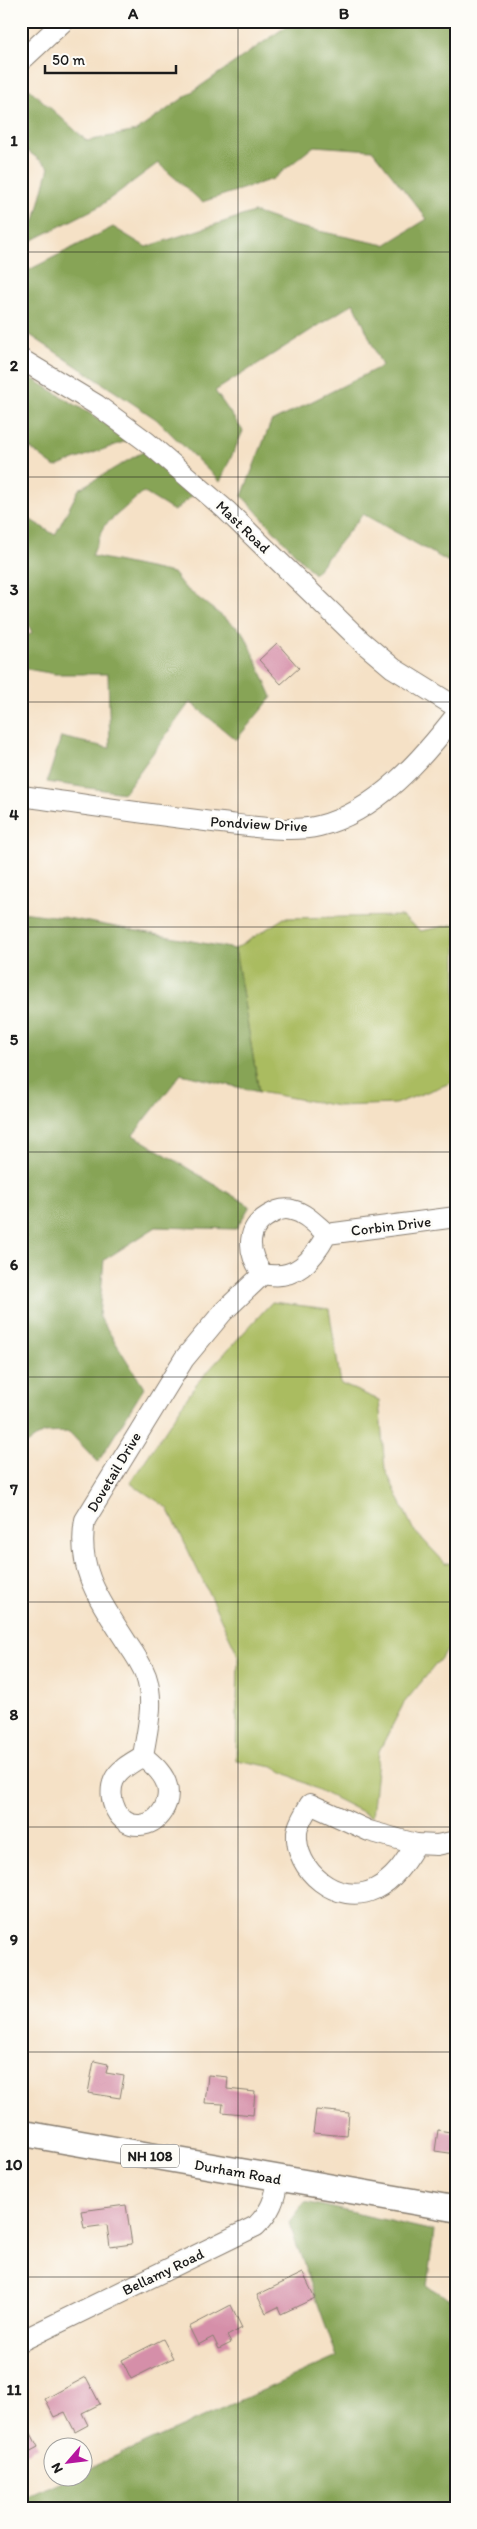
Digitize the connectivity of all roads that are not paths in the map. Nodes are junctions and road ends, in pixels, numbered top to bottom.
1 (64, 21) edge
2 (21, 61) edge
3 (21, 359) edge
4 (456, 707) edge
5 (456, 715) edge
6 (21, 796) edge
7 (456, 1217) edge
8 (327, 1234) junction
9 (263, 1274) junction
10 (143, 1756) dead end
11 (456, 1840) edge
12 (416, 1844) junction
13 (21, 2133) edge
14 (278, 2179) junction
15 (456, 2209) edge
16 (21, 2341) edge

1 - 2 street
3 - 4 street, Mast Road
5 - 6 street, Pondview Drive
7 - 8 street, Corbin Drive
8 - 9 street
8 - 9 street
9 - 10 street, Dovetail Drive
11 - 12 street
12 - 12 street
13 - 14 main road, Durham Road / NH 108
14 - 15 main road, Durham Road / NH 108
14 - 16 street, Bellamy Road

